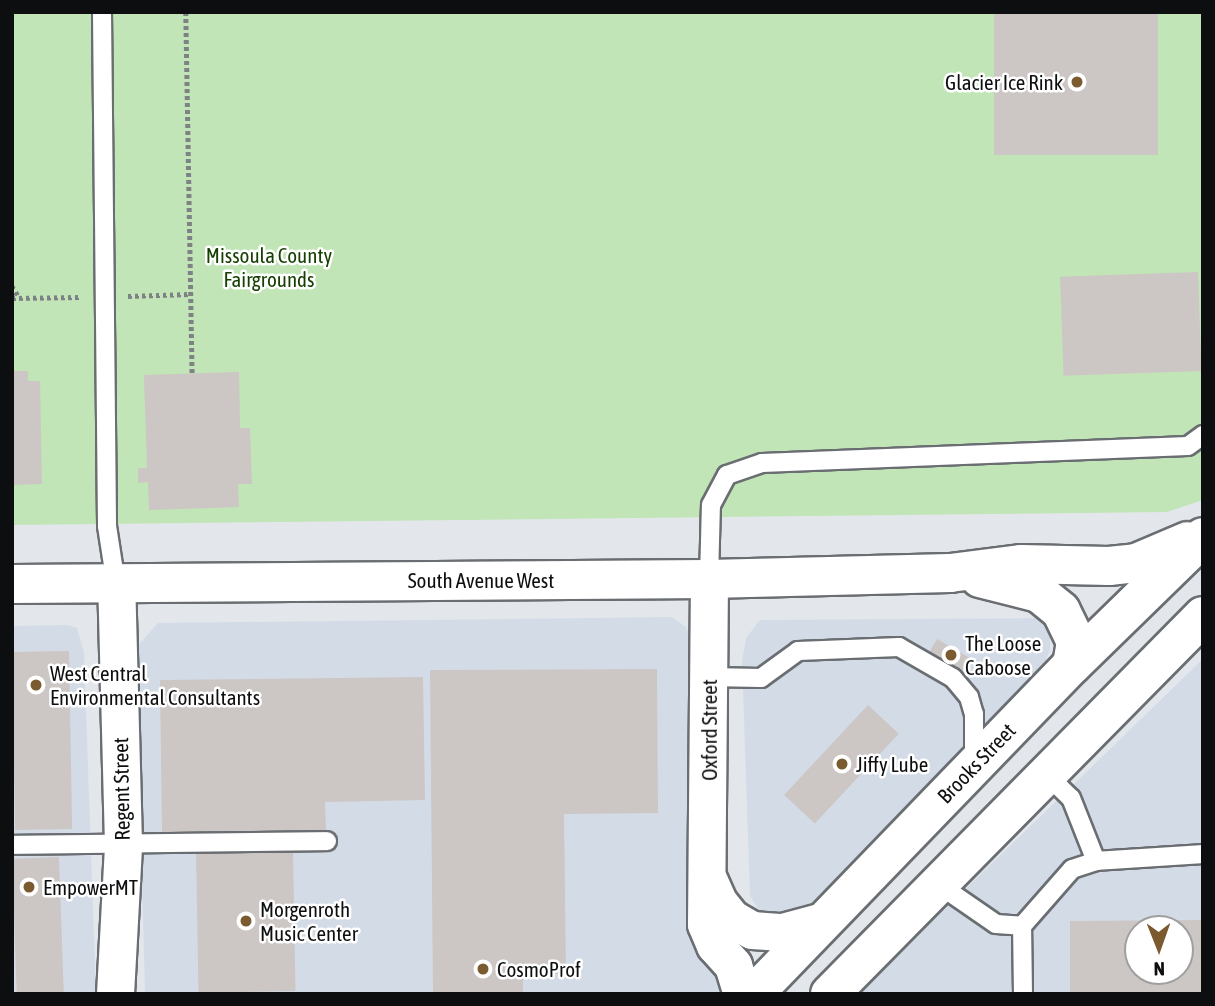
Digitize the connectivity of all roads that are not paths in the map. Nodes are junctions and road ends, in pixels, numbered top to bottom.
1 (102, 12) edge
2 (1203, 435) edge
3 (1203, 536) edge
4 (950, 573) junction
5 (709, 579) junction
6 (12, 584) edge
7 (116, 584) junction
8 (1203, 616) edge
9 (1072, 648) junction
10 (709, 677) junction
11 (974, 765) junction
12 (1047, 775) junction
13 (327, 841) dead end
14 (123, 844) junction
15 (12, 845) edge
16 (1203, 854) edge
17 (1096, 861) junction
18 (709, 881) junction
19 (938, 884) junction
20 (823, 921) junction
21 (1022, 926) junction
22 (114, 994) edge
23 (742, 994) edge
24 (754, 994) edge
25 (830, 994) edge
26 (1023, 994) edge

1 - 7 lane
2 - 5 lane
3 - 4 main road
3 - 9 main road, Brooks Street
4 - 5 main road, South Avenue West
4 - 9 main road
5 - 7 main road, South Avenue West
5 - 10 street, Oxford Street
6 - 7 main road, South Avenue West
7 - 14 street, Regent Street
8 - 12 main road
9 - 11 main road, Brooks Street
10 - 11 lane
10 - 18 street, Oxford Street
11 - 20 main road, Brooks Street
12 - 17 lane
12 - 19 main road
13 - 14 lane
14 - 15 lane
14 - 22 street, Regent Street
16 - 17 lane
17 - 21 lane
18 - 20 street, Oxford Street
18 - 23 street, Oxford Street
19 - 21 lane
19 - 25 main road
20 - 24 main road, Brooks Street
21 - 26 lane

